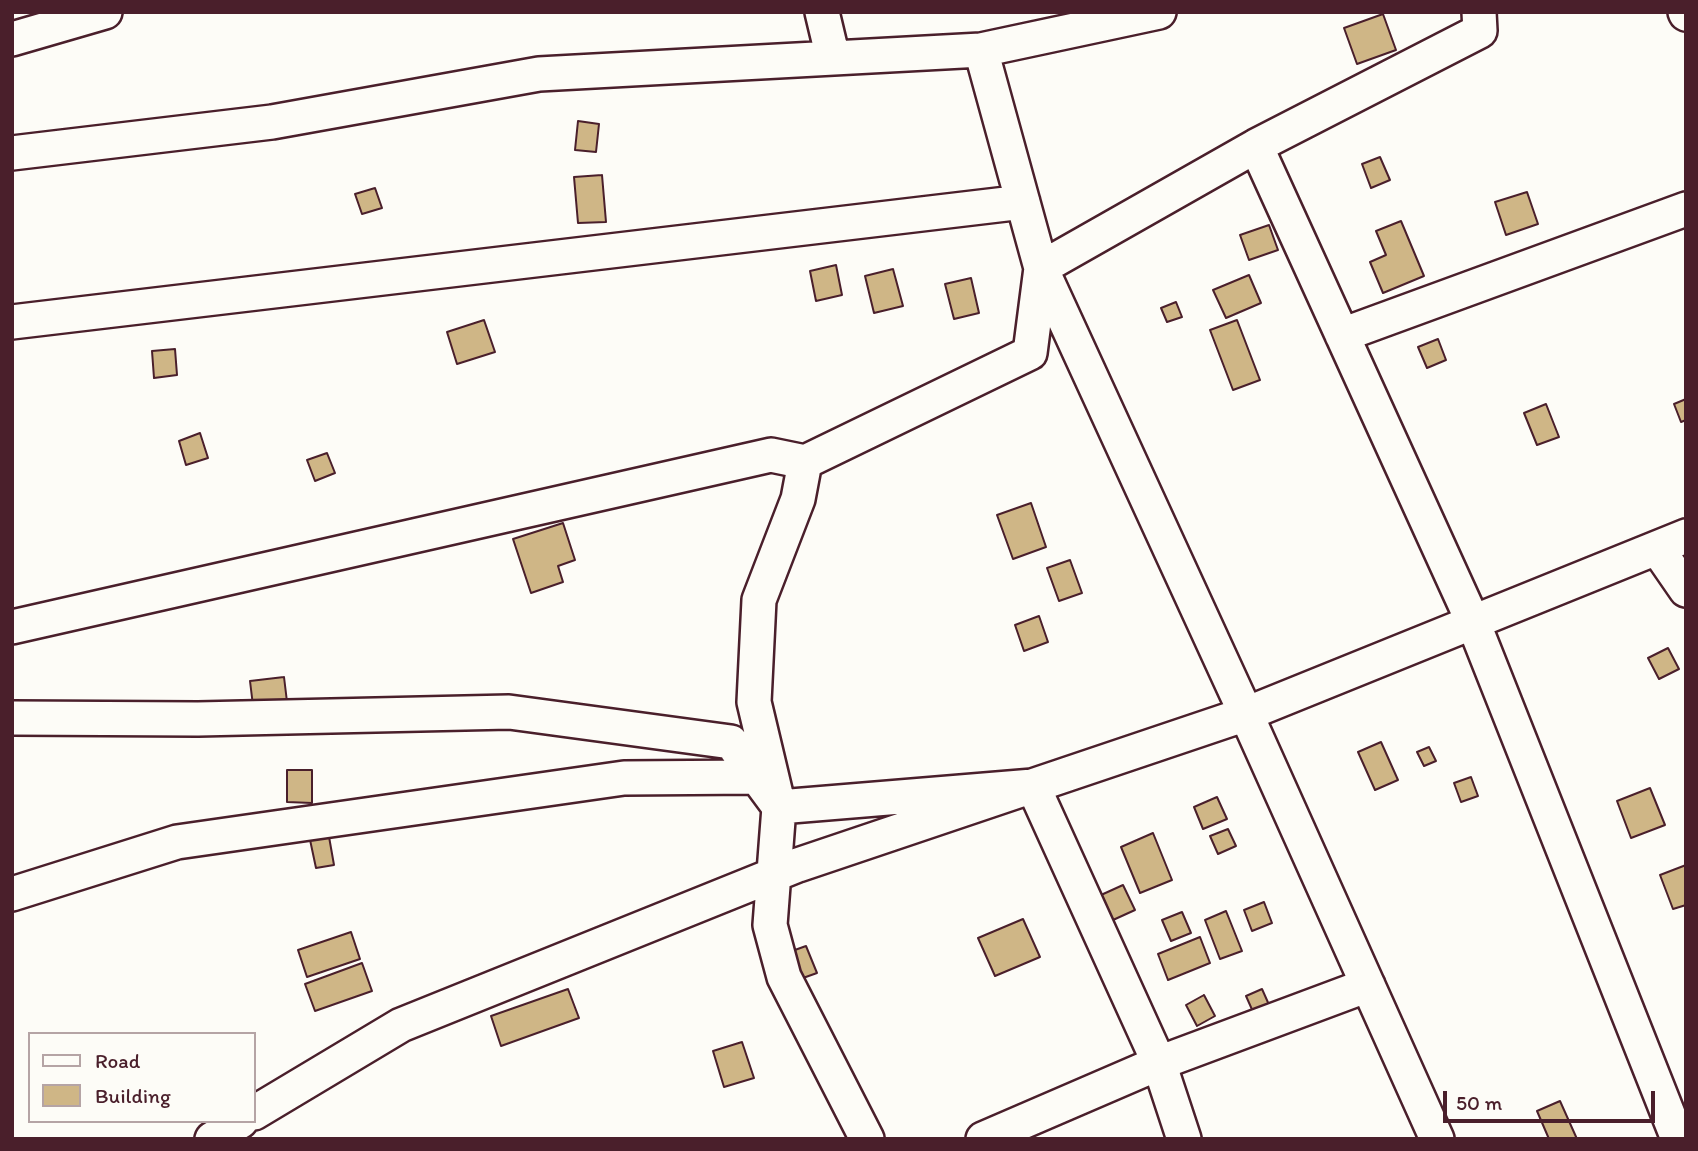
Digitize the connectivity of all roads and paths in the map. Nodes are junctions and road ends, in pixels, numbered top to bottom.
1 (105, 12) edge
2 (822, 12) edge
3 (1159, 12) edge
4 (1479, 12) edge
5 (12, 39) edge
6 (981, 50) junction
7 (833, 58) junction
8 (1256, 146) junction
9 (12, 153) edge
10 (1023, 202) junction
11 (1686, 209) edge
12 (1041, 268) junction
13 (12, 322) edge
14 (1342, 335) junction
15 (805, 463) junction
16 (1672, 542) edge
17 (1686, 590) edge
18 (1473, 622) junction
19 (12, 627) edge
20 (1246, 713) junction
21 (12, 718) edge
22 (757, 777) junction
23 (1032, 786) junction
24 (779, 807) junction
25 (774, 874) junction
26 (12, 894) edge
27 (1368, 985) junction
28 (1159, 1063) junction
29 (256, 1112) edge
30 (238, 1123) edge
31 (212, 1139) edge
32 (867, 1139) edge
33 (983, 1139) edge
34 (1184, 1139) edge
35 (1437, 1139) edge
36 (1678, 1139) edge

1 - 5 street
2 - 7 street
3 - 6 street
4 - 8 street
6 - 7 street
6 - 10 street
7 - 9 street
8 - 12 street
8 - 14 street
10 - 12 street
10 - 13 street
11 - 14 street
12 - 15 street
12 - 20 street
14 - 18 street
15 - 19 street
15 - 24 street
16 - 17 street
16 - 18 street
18 - 20 street
18 - 36 street
20 - 23 street
20 - 27 street
21 - 22 street
22 - 24 street
22 - 26 street
23 - 24 street
23 - 25 street
23 - 28 street
24 - 25 street
25 - 29 street
25 - 32 street
27 - 28 street
27 - 35 street
28 - 33 street
28 - 34 street
30 - 31 street

